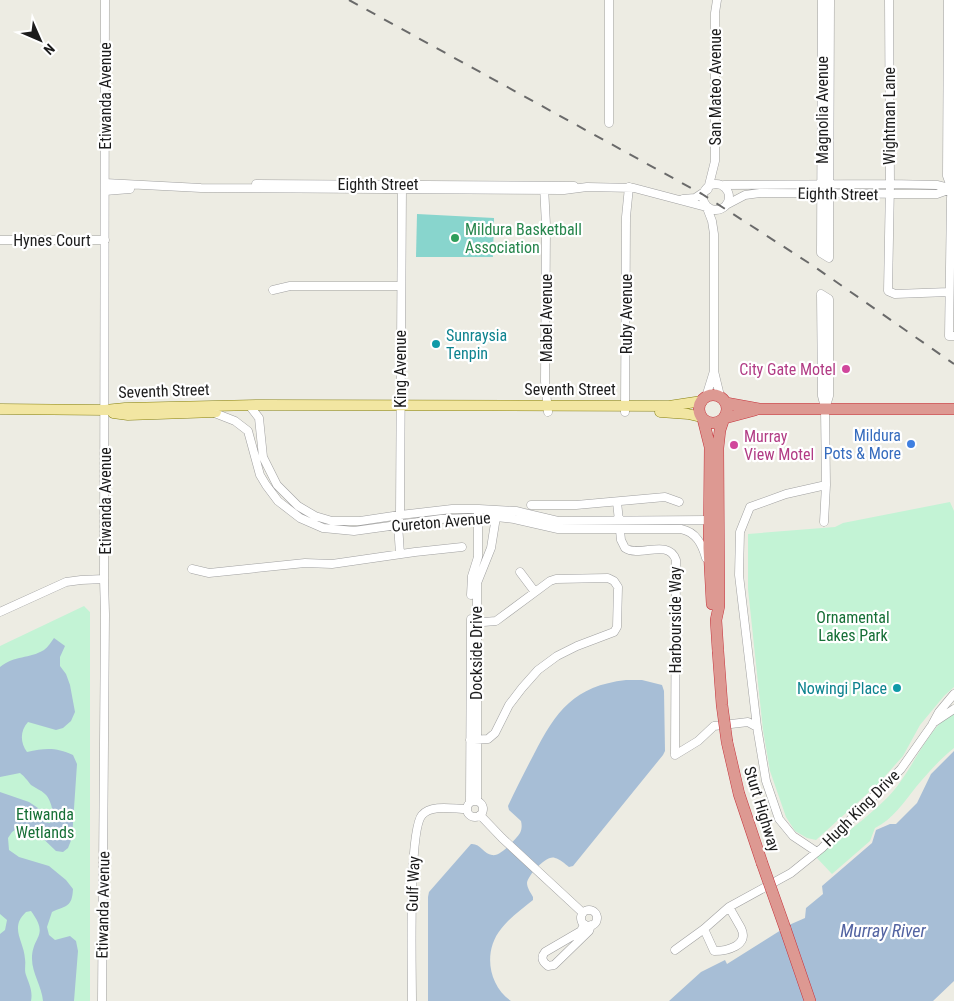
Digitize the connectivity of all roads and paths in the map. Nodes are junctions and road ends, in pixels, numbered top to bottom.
1 (105, 0) edge
2 (609, 0) edge
3 (715, 0) edge
4 (826, 0) edge
5 (889, 0) edge
6 (948, 0) edge
7 (954, 0) edge
8 (609, 123) dead end
9 (715, 161) junction
10 (890, 184) junction
11 (723, 185) junction
12 (826, 185) junction
13 (105, 187) junction
14 (402, 187) junction
15 (546, 187) junction
16 (626, 187) junction
17 (771, 189) junction
18 (953, 189) edge
19 (707, 190) junction
20 (826, 194) junction
21 (890, 194) junction
22 (678, 199) junction
23 (725, 206) junction
24 (707, 208) junction
25 (714, 234) junction
26 (0, 240) edge
27 (105, 240) junction
28 (825, 242) dead end
29 (400, 286) junction
30 (273, 290) dead end
31 (949, 292) junction
32 (952, 336) edge
33 (826, 340) junction
34 (714, 371) junction
35 (704, 399) junction
36 (723, 400) junction
37 (252, 408) junction
38 (400, 408) junction
39 (0, 409) edge
40 (545, 409) junction
41 (625, 409) junction
42 (760, 409) junction
43 (825, 409) junction
44 (954, 409) edge
45 (105, 410) junction
46 (212, 412) junction
47 (702, 418) junction
48 (724, 419) junction
49 (826, 485) junction
50 (617, 502) junction
51 (679, 502) dead end
52 (530, 505) dead end
53 (479, 509) junction
54 (494, 509) junction
55 (400, 515) junction
56 (496, 517) junction
57 (477, 518) junction
58 (709, 520) junction
59 (824, 522) dead end
60 (398, 524) junction
61 (619, 524) junction
62 (718, 534) junction
63 (462, 547) dead end
64 (400, 554) junction
65 (709, 567) junction
66 (192, 569) dead end
67 (520, 572) dead end
68 (104, 579) junction
69 (535, 592) junction
70 (0, 612) edge
71 (716, 620) junction
72 (474, 623) junction
73 (954, 694) edge
74 (954, 709) edge
75 (932, 725) junction
76 (757, 727) junction
77 (473, 740) junction
78 (471, 804) junction
79 (480, 815) junction
80 (817, 852) junction
81 (729, 907) junction
82 (583, 913) junction
83 (588, 925) junction
84 (704, 930) junction
85 (675, 950) dead end
86 (102, 1001) edge
87 (412, 1001) edge
88 (810, 1001) edge

1 - 13 street, Etiwanda Avenue
2 - 8 street
3 - 9 street, San Mateo Avenue
4 - 12 street, Magnolia Avenue
5 - 10 street, Wightman Lane
6 - 18 street
7 - 18 street
9 - 11 street, San Mateo Avenue
9 - 19 street, San Mateo Avenue
10 - 12 street, Eighth Street
10 - 18 street, Eighth Street
10 - 21 street, Wightman Lane
11 - 17 street, Eighth Street
11 - 19 street
11 - 23 street
12 - 17 street, Eighth Street
12 - 20 street, Magnolia Avenue
13 - 14 street, Eighth Street
13 - 27 street, Etiwanda Avenue
14 - 15 street, Eighth Street
14 - 29 street, King Avenue
15 - 16 street, Eighth Street
15 - 40 street, Mabel Avenue
16 - 22 street, Eighth Street
16 - 41 street, Ruby Avenue
17 - 20 street, Eighth Street
17 - 23 street, Eighth Street
18 - 21 street, Eighth Street
18 - 31 street
19 - 22 street, Eighth Street
19 - 24 street
20 - 21 street, Eighth Street
20 - 28 street, Magnolia Avenue
21 - 31 street, Wightman Lane
22 - 24 street, Eighth Street
23 - 24 street
23 - 25 street
24 - 25 street
25 - 34 street
26 - 27 street, Hynes Court
27 - 45 street, Etiwanda Avenue
29 - 30 street
29 - 38 street, King Avenue
31 - 32 street
33 - 33 street
33 - 43 street
34 - 35 street
34 - 36 street
35 - 36 highway
35 - 41 main road, Seventh Street
35 - 47 highway
36 - 42 highway
36 - 48 highway
37 - 38 main road, Seventh Street
37 - 45 main road, Seventh Street
37 - 46 main road, Seventh Street
37 - 55 street, Cureton Avenue
38 - 40 main road, Seventh Street
38 - 55 street, King Avenue
39 - 45 main road
40 - 41 main road, Seventh Street
41 - 47 main road, Seventh Street
42 - 43 highway
42 - 48 highway
43 - 44 highway
43 - 49 street
45 - 46 main road, Seventh Street
45 - 68 street, Etiwanda Avenue
46 - 60 street, Cureton Avenue
47 - 48 highway
47 - 58 highway, Sturt Highway
48 - 62 highway, Sturt Highway
49 - 59 street
49 - 76 street
50 - 51 street
50 - 52 street
50 - 61 street, Harbourside Way
53 - 54 street, Cureton Avenue
53 - 55 street, Cureton Avenue
53 - 57 street, Dockside Drive
54 - 56 street, Dockside Drive
54 - 61 street, Cureton Avenue
55 - 60 street, King Avenue
56 - 57 street, Cureton Avenue
56 - 61 street, Cureton Avenue
56 - 72 street, Dockside Drive
57 - 60 street, Cureton Avenue
57 - 72 street, Dockside Drive
58 - 61 street, Cureton Avenue
58 - 62 street
58 - 65 highway, Sturt Highway
60 - 64 street, King Avenue
61 - 65 street, Cureton Avenue
61 - 76 street, Harbourside Way
62 - 71 highway, Sturt Highway
63 - 64 street, Cureton Avenue
64 - 66 street, Cureton Avenue
65 - 71 highway, Sturt Highway
67 - 69 street
68 - 70 street
68 - 86 street, Etiwanda Avenue
69 - 72 street
69 - 77 street
71 - 88 highway, Sturt Highway, bridge
72 - 77 street, Dockside Drive
73 - 75 street, Hugh King Drive
74 - 75 street, Hugh King Drive
75 - 80 street, Hugh King Drive
76 - 80 street
77 - 78 street, Dockside Drive
78 - 79 street, Dockside Drive
78 - 79 street
78 - 87 street, Gulf Way
79 - 82 street
80 - 81 street, Hugh King Drive
81 - 84 street, Hugh King Drive
81 - 84 street
82 - 83 street
82 - 83 street
83 - 83 street
84 - 85 street, Hugh King Drive

